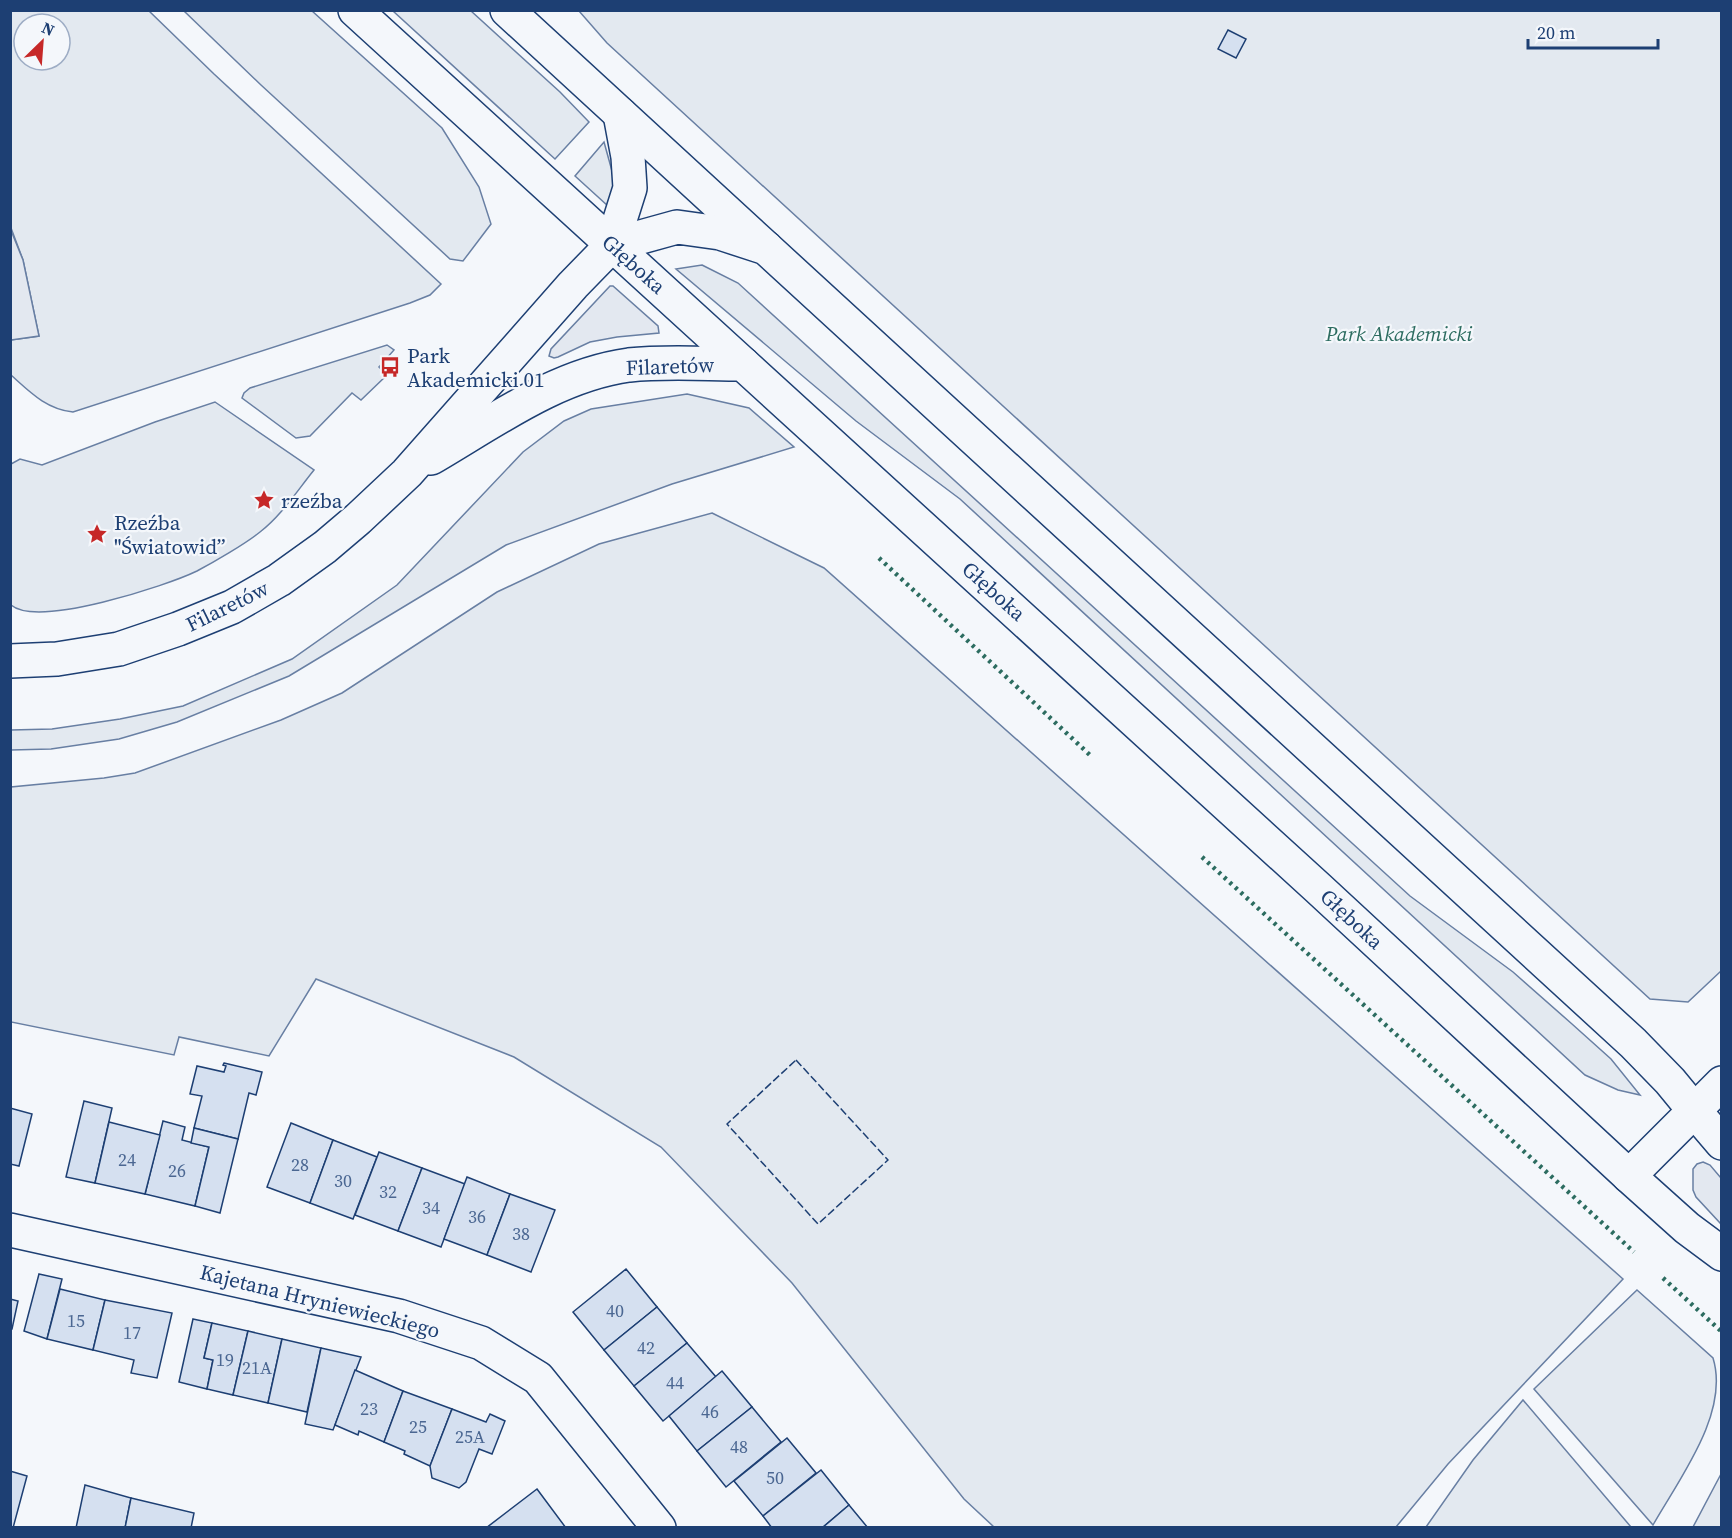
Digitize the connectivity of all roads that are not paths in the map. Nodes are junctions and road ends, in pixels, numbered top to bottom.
1 (355, 10) edge
2 (507, 10) edge
3 (620, 114) junction
4 (612, 245) junction
5 (766, 248) junction
6 (743, 364) junction
7 (406, 473) junction
8 (10, 661) edge
9 (1722, 1083) edge
10 (1693, 1109) junction
11 (1722, 1143) edge
12 (1629, 1176) junction
13 (10, 1230) edge
14 (1722, 1254) edge
15 (659, 1527) edge

1 - 4 main road, Głęboka
2 - 3 main road
3 - 4 main road, Filaretów
3 - 5 main road
4 - 5 main road
4 - 6 main road, Głęboka
4 - 7 main road, Filaretów
5 - 10 main road
6 - 7 main road, Filaretów
6 - 12 main road, Głęboka
7 - 8 main road, Filaretów
9 - 10 main road
10 - 11 main road
10 - 12 main road
12 - 14 main road, Głęboka
13 - 15 main road, Kajetana Hryniewieckiego

